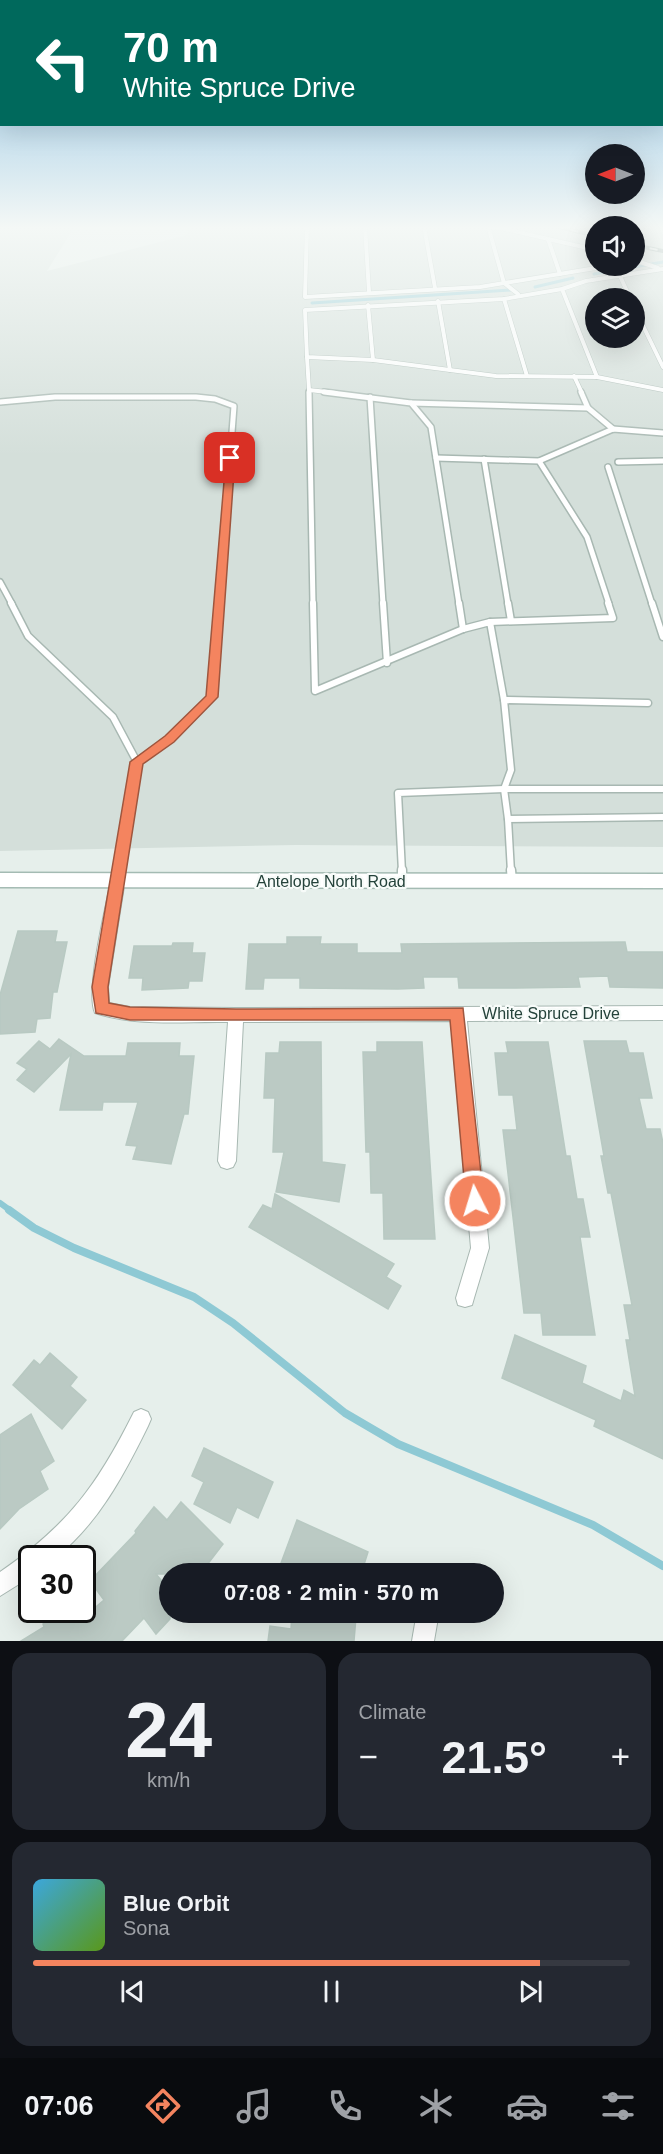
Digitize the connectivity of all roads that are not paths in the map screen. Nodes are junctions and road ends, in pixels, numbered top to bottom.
1 (306, 303) edge
2 (410, 303) edge
3 (438, 303) edge
4 (505, 303) edge
5 (567, 303) edge
6 (368, 305) junction
7 (305, 310) junction
8 (645, 330) edge
9 (307, 357) junction
10 (373, 360) junction
11 (663, 367) edge
12 (450, 370) junction
13 (527, 376) junction
14 (574, 376) junction
15 (597, 376) junction
16 (309, 390) junction
17 (663, 390) edge
18 (370, 397) junction
19 (0, 402) edge
20 (411, 403) junction
21 (588, 408) junction
22 (613, 429) junction
23 (663, 433) edge
24 (436, 458) junction
25 (484, 459) junction
26 (539, 461) junction
27 (663, 461) edge
28 (618, 462) dead end
29 (608, 467) dead end
30 (0, 582) edge
31 (511, 621) junction
32 (490, 622) junction
33 (463, 630) junction
34 (663, 637) edge
35 (387, 663) junction
36 (504, 700) junction
37 (648, 703) dead end
38 (136, 762) junction
39 (504, 789) junction
40 (663, 789) edge
41 (663, 818) edge
42 (508, 819) junction
43 (0, 880) edge
44 (118, 880) junction
45 (402, 881) junction
46 (512, 881) junction
47 (663, 881) edge
48 (458, 1013) junction
49 (663, 1013) edge
50 (236, 1015) junction
51 (226, 1161) dead end
52 (465, 1298) dead end
53 (141, 1419) dead end
54 (56, 1545) edge
55 (18, 1573) edge
56 (0, 1585) edge
57 (426, 1623) edge
58 (423, 1641) edge

1 - 7 lane
2 - 6 lane
3 - 12 lane
4 - 13 lane
5 - 15 lane
6 - 7 lane
6 - 10 lane
7 - 9 lane
8 - 11 lane
9 - 10 lane
9 - 16 lane
10 - 12 lane
12 - 13 lane
13 - 14 lane
14 - 15 lane
14 - 21 lane
15 - 17 lane
16 - 18 lane
16 - 35 lane
18 - 20 lane
18 - 35 lane
19 - 38 lane
20 - 21 lane
20 - 24 lane
21 - 22 lane
22 - 23 lane
22 - 26 lane
24 - 25 lane
24 - 33 lane
25 - 26 lane
25 - 31 lane
26 - 31 lane
27 - 28 lane
29 - 34 lane
30 - 38 lane
31 - 32 lane
32 - 33 lane
32 - 36 lane
33 - 35 lane
36 - 37 lane
36 - 39 lane
38 - 44 lane
39 - 40 lane
39 - 42 lane
39 - 45 lane
41 - 42 lane
42 - 46 lane
43 - 44 main road, Antelope North Road
44 - 45 main road, Antelope North Road
44 - 50 street, White Spruce Drive
45 - 46 main road, Antelope North Road
46 - 47 main road, Antelope North Road
48 - 49 street, White Spruce Drive
48 - 50 street, White Spruce Drive
48 - 52 street
50 - 51 street
53 - 54 street
55 - 56 street
57 - 58 street

